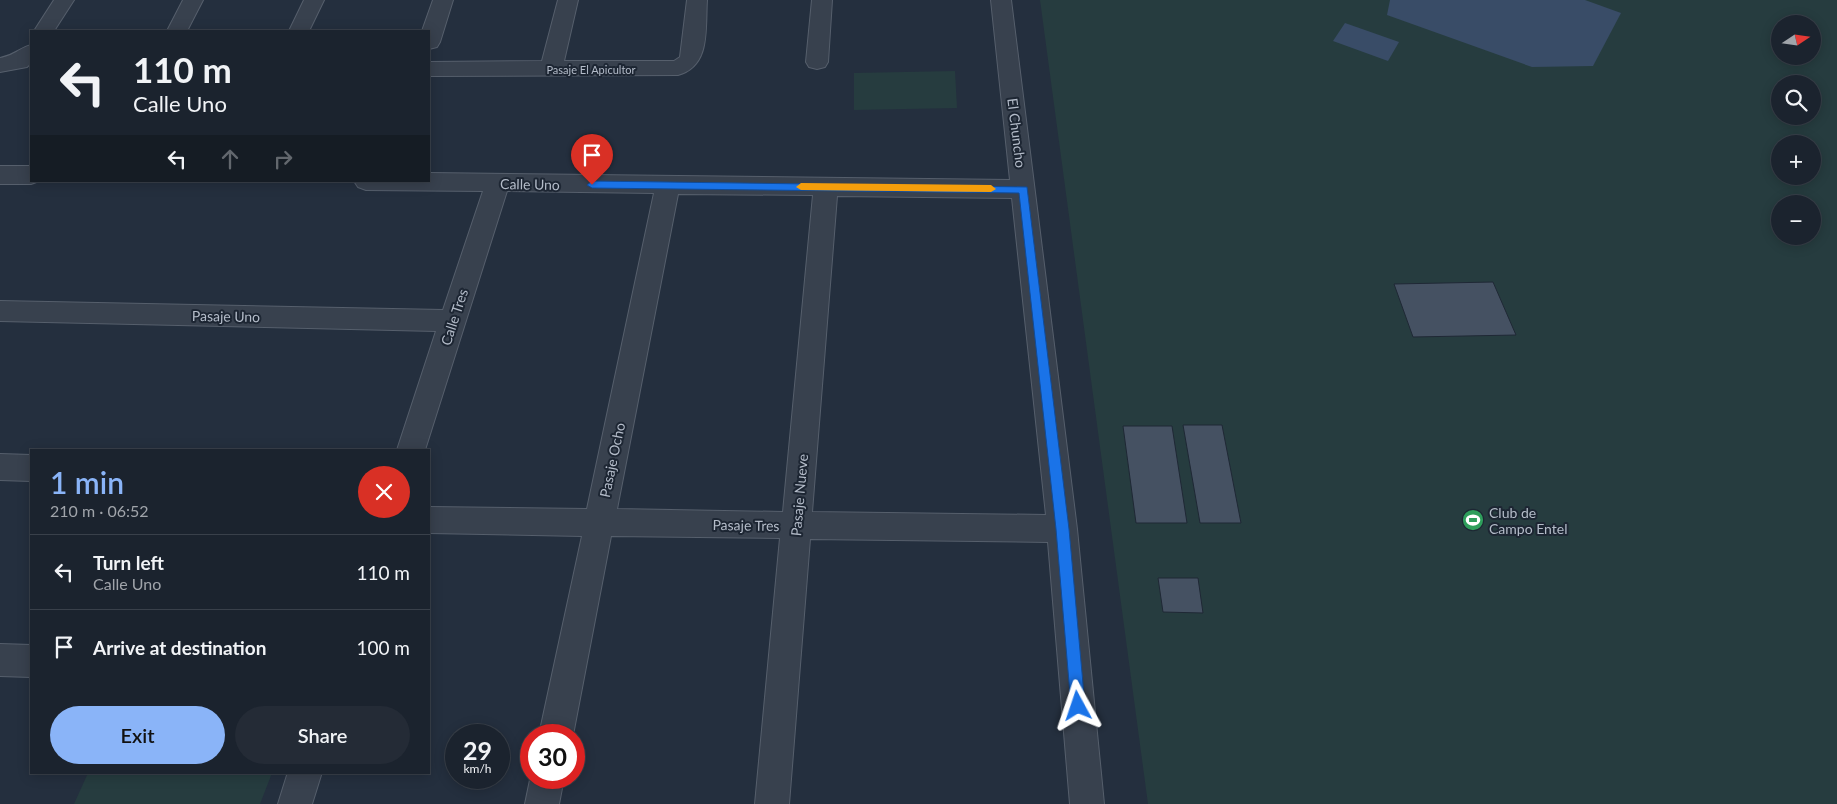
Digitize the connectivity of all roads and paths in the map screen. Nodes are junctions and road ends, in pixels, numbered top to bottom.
1 (64, 0) edge
2 (193, 0) edge
3 (314, 0) edge
4 (443, 0) edge
5 (568, 0) edge
6 (697, 0) edge
7 (822, 0) edge
8 (1001, 0) edge
9 (45, 30) edge
10 (178, 30) edge
11 (299, 30) edge
12 (430, 39) edge
13 (817, 62) dead end
14 (430, 69) edge
15 (551, 69) junction
16 (0, 175) edge
17 (30, 175) edge
18 (410, 182) edge
19 (497, 184) junction
20 (668, 186) junction
21 (826, 187) junction
22 (1024, 189) junction
23 (0, 311) edge
24 (453, 321) junction
25 (411, 449) edge
26 (0, 467) edge
27 (30, 468) edge
28 (430, 520) edge
29 (599, 523) junction
30 (796, 526) junction
31 (1062, 529) junction
32 (0, 660) edge
33 (30, 661) edge
34 (558, 724) edge
35 (304, 774) edge
36 (545, 789) edge
37 (295, 804) edge
38 (542, 804) edge
39 (772, 804) edge
40 (1087, 804) edge

1 - 9 street
2 - 10 street
3 - 11 street
4 - 12 street
5 - 15 street
6 - 15 street, Pasaje El Apicultor
7 - 13 street
8 - 22 street, El Chuncho
14 - 15 street, Pasaje El Apicultor
16 - 17 street
18 - 19 street, Calle Uno
19 - 20 street, Calle Uno
19 - 24 street, Calle Tres
20 - 21 street, Calle Uno
20 - 29 street, Pasaje Ocho
21 - 22 street, Calle Uno
21 - 30 street, Pasaje Nueve
22 - 31 street, El Chuncho
23 - 24 street, Pasaje Uno
24 - 25 street, Calle Tres
26 - 27 street
28 - 29 street, Pasaje Tres
29 - 30 street, Pasaje Tres
29 - 34 street, Pasaje Ocho
30 - 31 street, Pasaje Tres
30 - 39 street, Pasaje Nueve
31 - 40 street, El Chuncho
32 - 33 street
35 - 37 street
36 - 38 street

